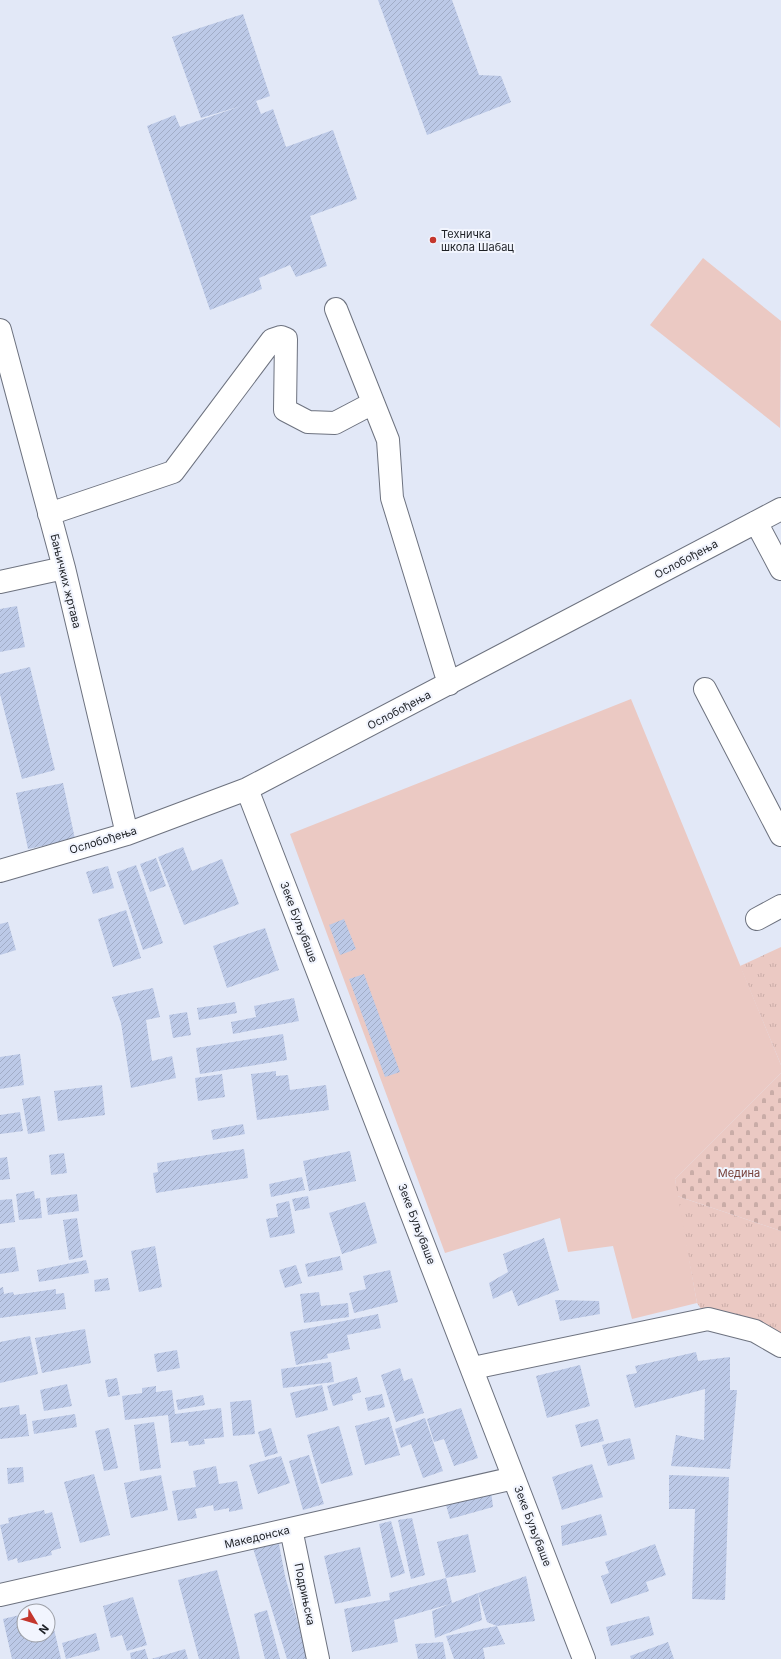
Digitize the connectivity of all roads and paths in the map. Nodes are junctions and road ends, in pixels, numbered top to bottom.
1 (336, 309) dead end
2 (0, 330) edge
3 (373, 403) junction
4 (781, 509) edge
5 (49, 514) junction
6 (756, 522) junction
7 (64, 568) junction
8 (781, 569) edge
9 (0, 582) edge
10 (449, 684) junction
11 (706, 689) dead end
12 (247, 790) junction
13 (127, 834) junction
14 (781, 835) edge
15 (0, 871) edge
16 (781, 906) edge
17 (757, 919) dead end
18 (781, 1346) edge
19 (473, 1368) junction
20 (514, 1478) junction
21 (291, 1529) junction
22 (0, 1596) edge
23 (318, 1659) edge
24 (584, 1659) edge

1 - 3 street
2 - 5 street, Бањичких жртава
3 - 5 street
3 - 10 street
4 - 6 street, Ослобођења
5 - 7 street, Бањичких жртава
6 - 8 street
6 - 10 street, Ослобођења
7 - 9 street
7 - 13 street, Бањичких жртава
10 - 12 street, Ослобођења
11 - 14 street
12 - 13 street, Ослобођења
12 - 19 street, Зеке Буљубаше
13 - 15 street, Ослобођења
16 - 17 street
18 - 19 street
19 - 20 street, Зеке Буљубаше
20 - 21 street, Македонска
20 - 24 street, Зеке Буљубаше
21 - 22 street, Македонска
21 - 23 street, Подрињска

